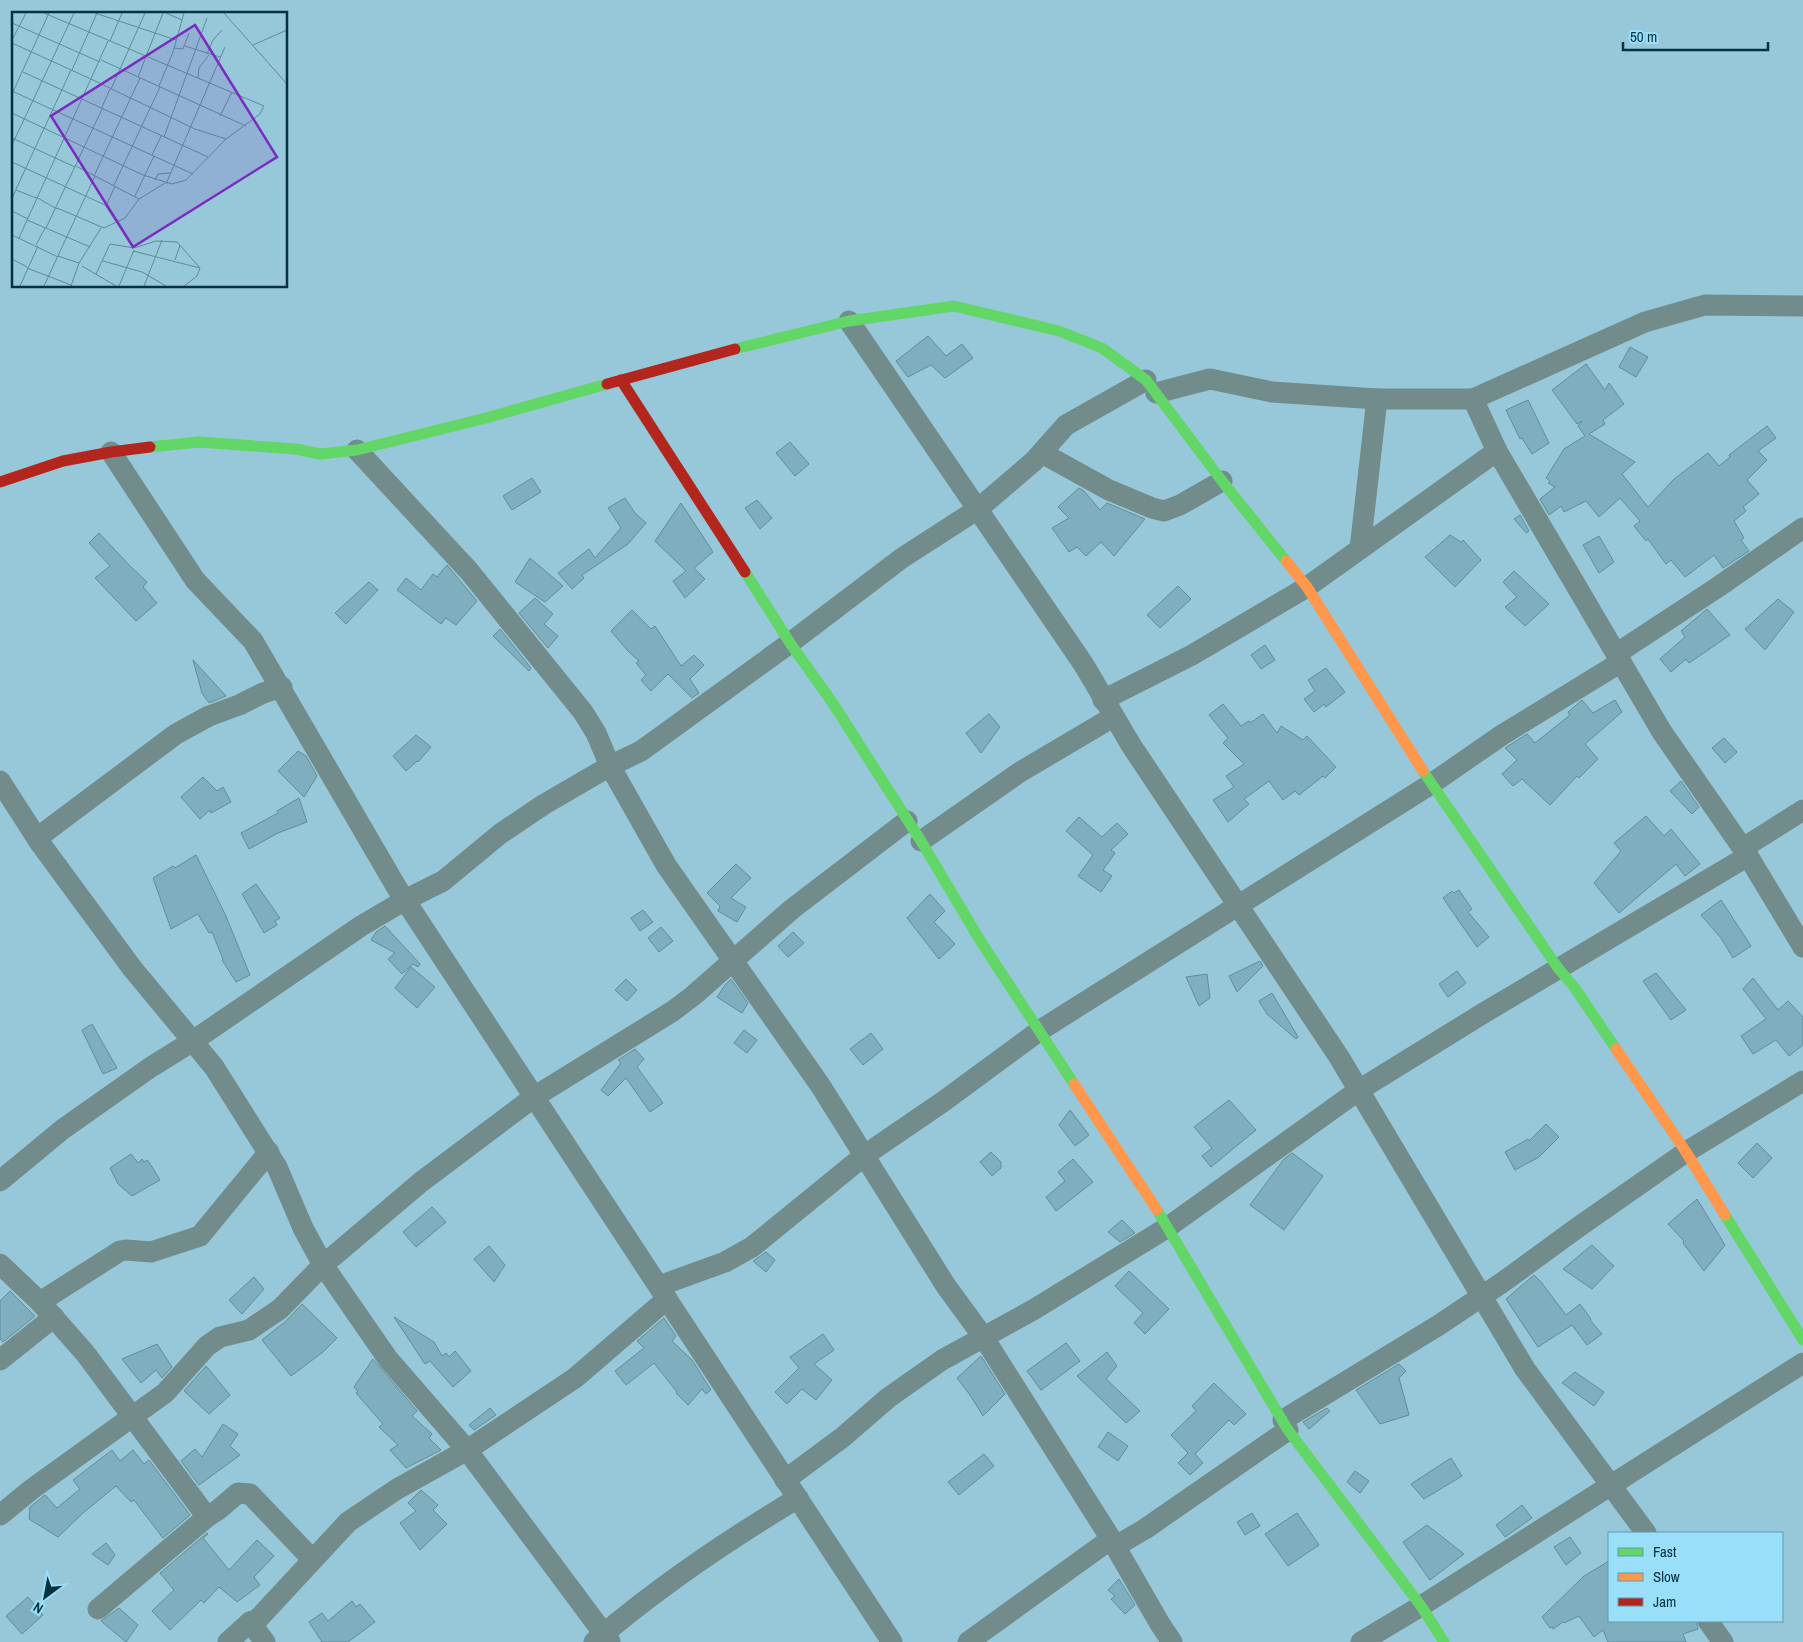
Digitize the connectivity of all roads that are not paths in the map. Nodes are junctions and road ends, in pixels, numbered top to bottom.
1 (1803, 306) edge
2 (849, 321) junction
3 (621, 380) junction
4 (1151, 386) junction
5 (1377, 399) junction
6 (1473, 399) junction
7 (357, 450) junction
8 (1497, 450) junction
9 (111, 452) junction
10 (1042, 453) junction
11 (1222, 481) junction
12 (0, 482) edge
13 (978, 508) junction
14 (1803, 528) edge
15 (1360, 549) junction
16 (1307, 587) junction
17 (790, 643) junction
18 (1619, 658) junction
19 (282, 687) junction
20 (1108, 708) junction
21 (610, 766) junction
22 (0, 781) edge
23 (1430, 784) junction
24 (1803, 810) edge
25 (907, 821) junction
26 (37, 838) junction
27 (921, 841) junction
28 (1745, 852) junction
29 (405, 900) junction
30 (1237, 906) junction
31 (1803, 948) edge
32 (733, 961) junction
33 (1558, 968) junction
34 (1040, 1031) junction
35 (193, 1040) junction
36 (1803, 1081) edge
37 (1359, 1090) junction
38 (534, 1097) junction
39 (269, 1152) junction
40 (1686, 1152) junction
41 (864, 1155) junction
42 (0, 1181) edge
43 (1168, 1227) junction
44 (0, 1264) edge
45 (323, 1265) junction
46 (663, 1293) junction
47 (1482, 1296) junction
48 (47, 1310) junction
49 (984, 1338) junction
50 (1803, 1340) edge
51 (0, 1360) edge
52 (1803, 1364) edge
53 (133, 1416) junction
54 (1286, 1425) junction
55 (467, 1450) junction
56 (786, 1480) junction
57 (1611, 1484) junction
58 (798, 1498) junction
59 (0, 1515) edge
60 (207, 1517) junction
61 (1645, 1532) edge
62 (1114, 1542) junction
63 (312, 1559) junction
64 (1421, 1606) junction
65 (98, 1609) dead end
66 (250, 1622) junction
67 (1709, 1622) edge
68 (603, 1639) edge
69 (228, 1642) edge
70 (265, 1642) edge
71 (892, 1642) edge
72 (968, 1642) edge
73 (1172, 1642) edge
74 (1361, 1642) edge
75 (1444, 1642) edge
76 (1723, 1642) edge

1 - 6 street
2 - 3 street
2 - 4 street
2 - 13 street
3 - 7 street
3 - 17 street
4 - 5 street
4 - 10 street
4 - 11 street
5 - 6 street
5 - 15 street
6 - 8 street
7 - 9 street
7 - 21 street
8 - 15 street
8 - 18 street
9 - 12 street
9 - 19 street
10 - 11 street
10 - 13 street
11 - 16 street
13 - 17 street
13 - 20 street
14 - 18 street
15 - 16 street
16 - 20 street
16 - 23 street
17 - 21 street
17 - 25 street
18 - 23 street
18 - 28 street
19 - 26 street
19 - 29 street
20 - 27 street
20 - 30 street
21 - 29 street
21 - 32 street
22 - 26 street
23 - 30 street
23 - 33 street
24 - 28 street
25 - 27 street
25 - 32 street
26 - 35 street
27 - 34 street
28 - 31 street
28 - 33 street
29 - 35 street
29 - 38 street
30 - 34 street
30 - 37 street
32 - 38 street
32 - 41 street
33 - 37 street
33 - 40 street
34 - 41 street
34 - 43 street
35 - 39 street
35 - 42 street
36 - 40 street
37 - 43 street
37 - 47 street
38 - 45 street
38 - 46 street
39 - 45 street
39 - 48 street
40 - 47 street
40 - 50 street
41 - 46 street
41 - 49 street
43 - 49 street
43 - 54 street
44 - 48 street
45 - 53 street
45 - 55 street
46 - 55 street
46 - 56 street
47 - 54 street
47 - 57 street
48 - 51 street
48 - 53 street
49 - 56 street
49 - 62 street
52 - 57 street
53 - 59 street
53 - 60 street
54 - 62 street
54 - 64 street
55 - 63 street
55 - 68 street
56 - 58 street
57 - 61 street
57 - 64 street
58 - 68 street
58 - 71 street
60 - 63 street
60 - 65 street
62 - 72 street
62 - 73 street
63 - 66 street
64 - 74 street
64 - 75 street
66 - 69 street
66 - 70 street
67 - 76 street

